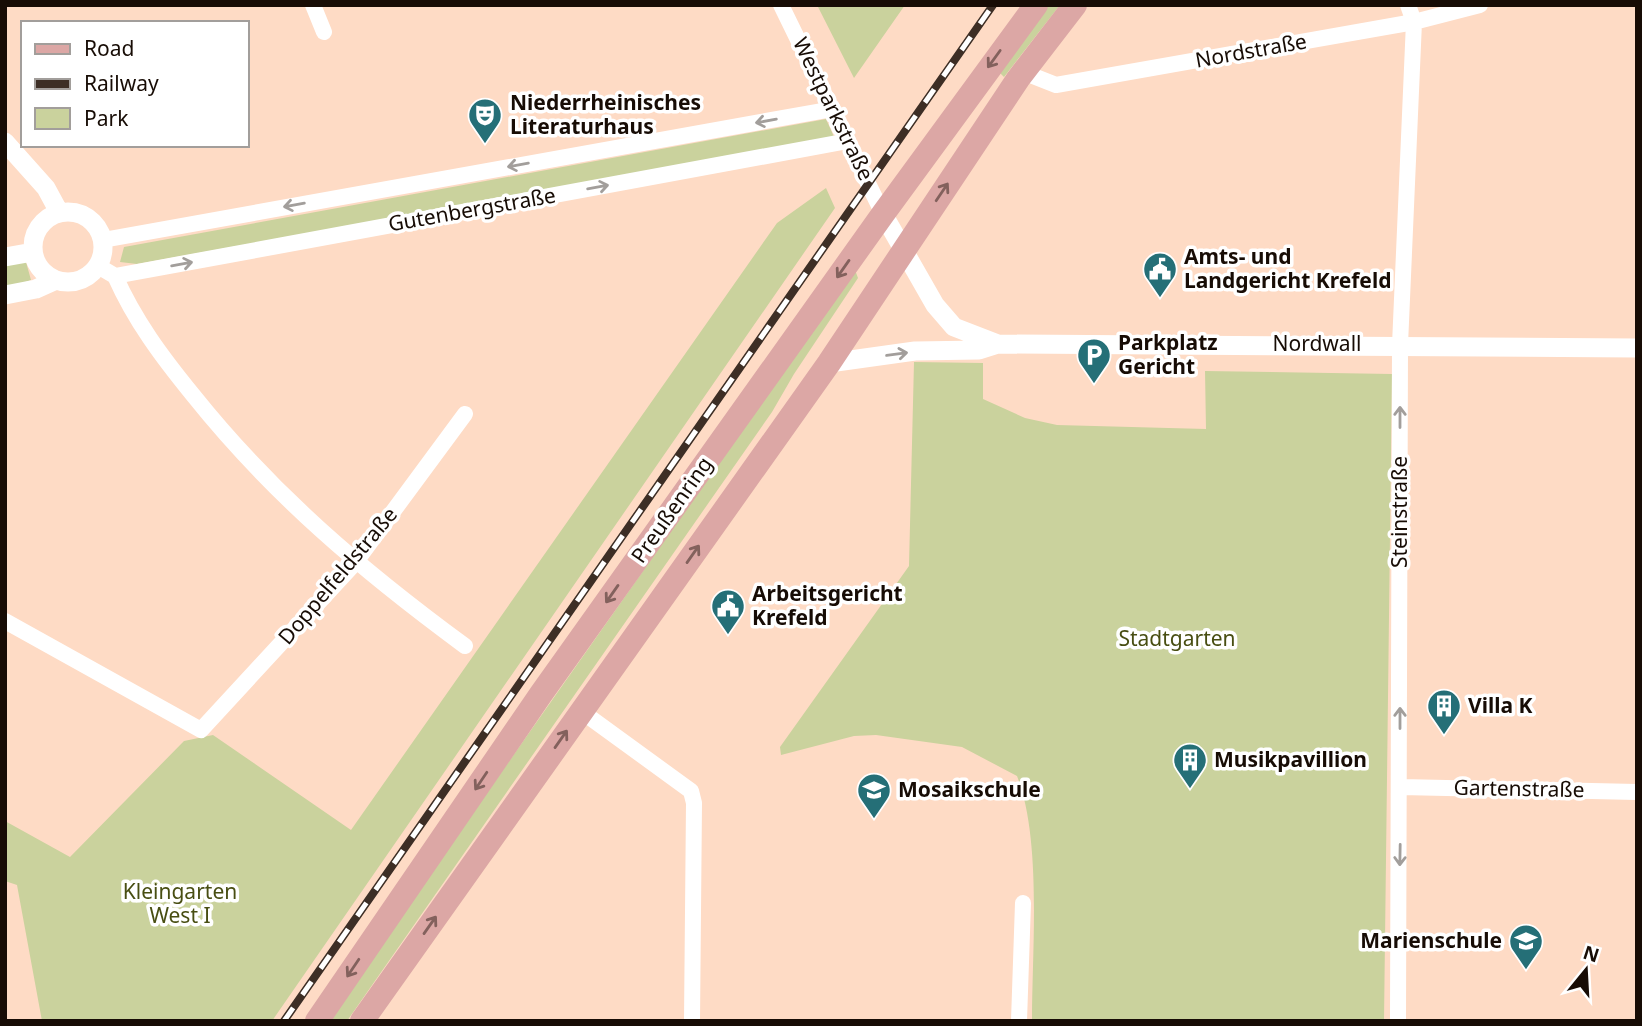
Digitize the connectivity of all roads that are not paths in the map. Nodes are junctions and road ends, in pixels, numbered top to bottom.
1 (313, 5) edge
2 (781, 5) edge
3 (1036, 5) edge
4 (1075, 5) edge
5 (1408, 5) edge
6 (1480, 5) edge
7 (1415, 22) junction
8 (324, 32) dead end
9 (1023, 72) junction
10 (833, 109) junction
11 (848, 141) junction
12 (5, 142) edge
13 (59, 212) junction
14 (883, 214) junction
15 (103, 240) junction
16 (904, 249) junction
17 (33, 252) junction
18 (5, 257) edge
19 (107, 271) junction
20 (56, 281) junction
21 (5, 295) edge
22 (998, 344) junction
23 (1400, 345) junction
24 (1637, 348) edge
25 (829, 363) junction
26 (465, 414) dead end
27 (355, 563) junction
28 (5, 621) edge
29 (465, 646) dead end
30 (581, 711) junction
31 (1401, 787) junction
32 (1637, 792) edge
33 (1023, 904) dead end
34 (317, 1021) edge
35 (362, 1021) edge
36 (692, 1021) edge
37 (1019, 1021) edge
38 (1398, 1021) edge

1 - 8 street
2 - 10 street, Westparkstraße
3 -> 14 main road, Preußenring
4 - 9 main road, Preußenring
5 - 7 street, Steinstraße
6 - 7 street, Nordstraße
7 - 9 street, Nordstraße
7 - 23 street, Steinstraße
16 -> 9 main road, Preußenring
10 - 11 street, Westparkstraße
10 -> 15 street, Gutenbergstraße
11 - 14 street, Westparkstraße
19 -> 11 street, Gutenbergstraße
12 - 13 street
13 - 15 street
13 - 17 street
14 - 16 street, Nordwall
14 -> 34 main road, Preußenring
15 - 19 street
16 - 22 street, Nordwall
16 - 25 main road, Preußenring
17 - 18 street
17 - 20 street
19 - 20 street
19 - 27 street
20 - 21 street
22 - 23 street, Nordwall
25 -> 22 street, Nordwall
23 - 24 street, Nordwall
31 -> 23 street, Steinstraße
30 -> 25 main road, Preußenring
26 - 27 street, Doppelfeldstraße
27 - 28 street, Doppelfeldstraße
27 - 29 street
35 -> 30 main road, Preußenring
30 - 36 street
31 - 32 street, Gartenstraße
31 -> 38 street, Steinstraße
33 - 37 street

